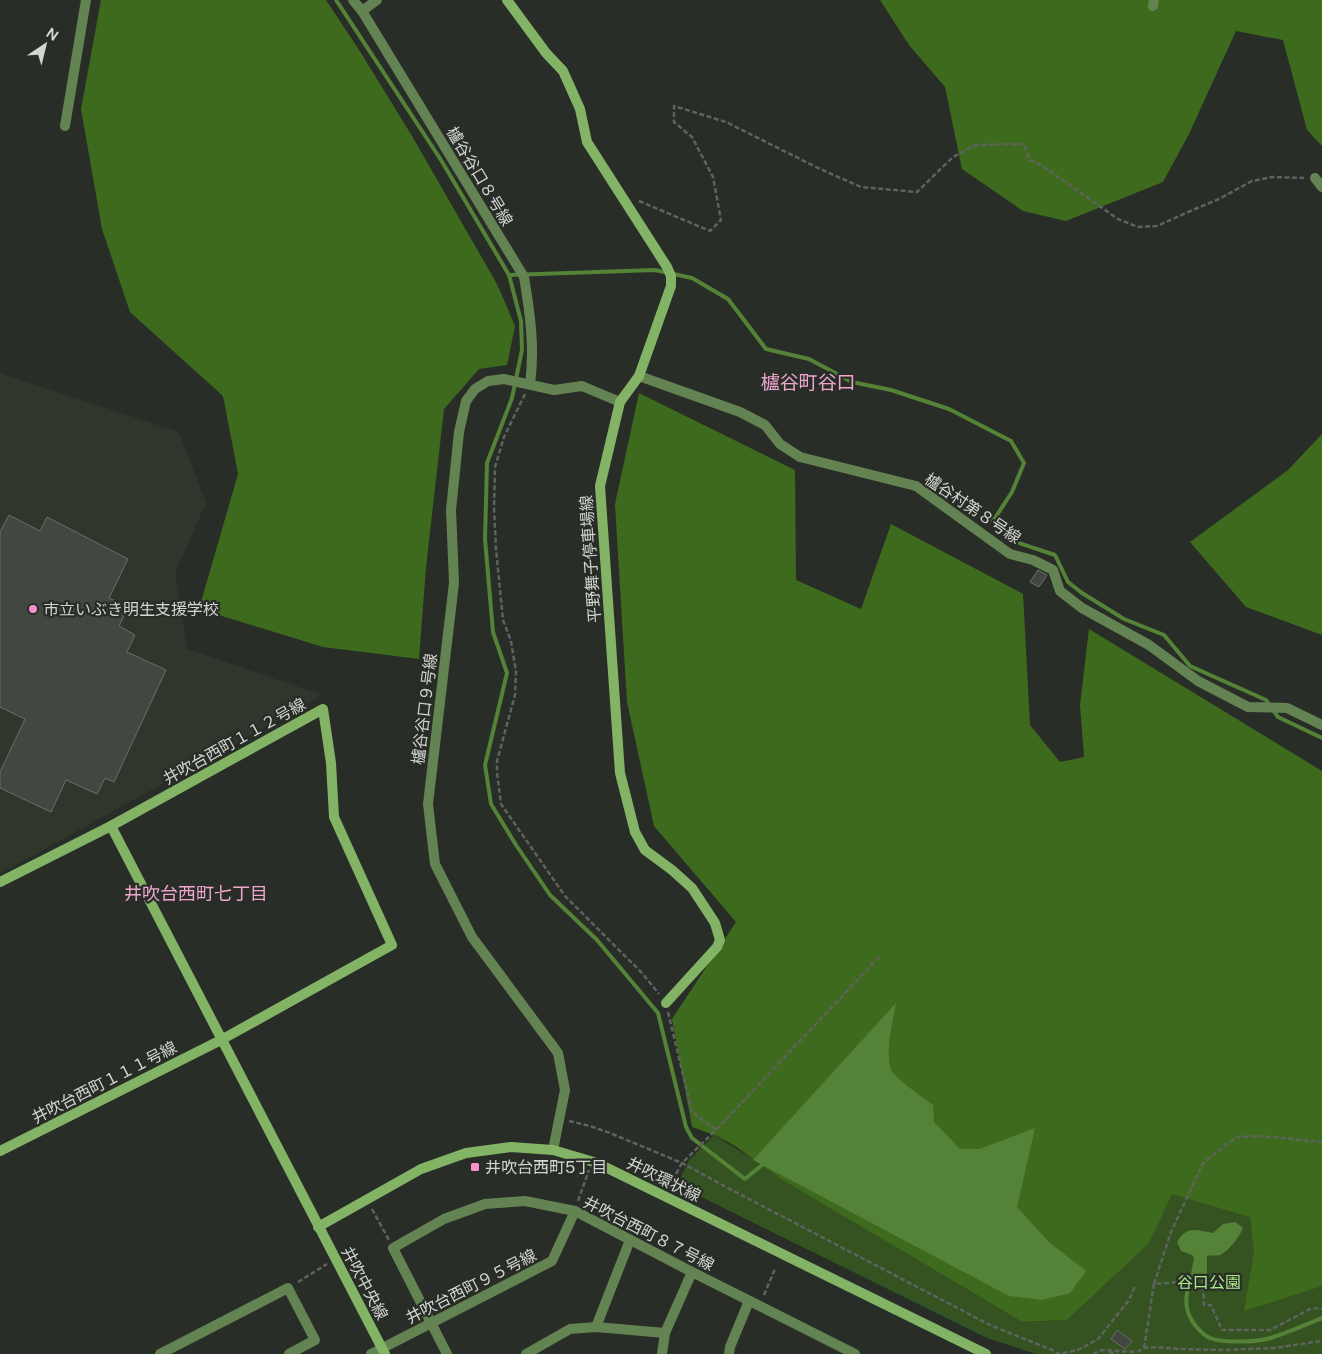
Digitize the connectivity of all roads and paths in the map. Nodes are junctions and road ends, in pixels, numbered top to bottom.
1 (86, 0) edge
2 (353, 0) edge
3 (377, 0) edge
4 (507, 0) edge
5 (362, 11) junction
6 (65, 126) dead end
7 (1315, 178) joint
8 (1322, 187) edge
9 (637, 200) dead end
10 (639, 376) junction
11 (525, 383) junction
12 (620, 402) junction
13 (1322, 725) edge
14 (110, 826) junction
15 (0, 882) edge
16 (880, 956) dead end
17 (666, 1003) junction
18 (221, 1040) junction
19 (559, 1119) junction
20 (716, 1130) junction
21 (1322, 1142) edge
22 (553, 1150) junction
23 (0, 1151) edge
24 (592, 1162) junction
25 (682, 1163) junction
26 (664, 1196) junction
27 (367, 1199) junction
28 (575, 1211) junction
29 (318, 1226) junction
30 (630, 1240) junction
31 (393, 1248) junction
32 (335, 1259) junction
33 (775, 1269) dead end
34 (692, 1272) junction
35 (1154, 1284) junction
36 (1135, 1286) dead end
37 (288, 1288) junction
38 (749, 1301) junction
39 (760, 1306) junction
40 (1322, 1308) edge
41 (431, 1323) junction
42 (596, 1327) junction
43 (665, 1333) junction
44 (1322, 1341) edge
45 (1144, 1348) junction
46 (1101, 1350) junction
47 (383, 1351) edge
48 (160, 1354) edge
49 (289, 1354) edge
50 (372, 1354) edge
51 (447, 1354) edge
52 (526, 1354) edge
53 (662, 1354) edge
54 (729, 1354) edge
55 (855, 1354) edge
56 (986, 1354) edge
57 (1058, 1354) edge
58 (1093, 1354) edge
59 (1118, 1354) edge

1 - 6 street
2 - 5 street, 櫨谷谷口８号線
3 - 5 street
4 - 10 street, 平野舞子停車場線
5 - 11 street, 櫨谷谷口８号線
7 - 8 street
7 - 9 path
10 - 12 street, 平野舞子停車場線
10 - 13 street, 櫨谷村第８号線
11 - 12 street, 櫨谷谷口９号線
11 - 17 path
11 - 19 street, 櫨谷谷口９号線
12 - 17 street, 平野舞子停車場線
14 - 15 street
14 - 18 street
14 - 18 street, 井吹台西町１１２号線
16 - 20 path
17 - 20 path
18 - 23 street, 井吹台西町１１１号線
18 - 29 street
19 - 22 street, 櫨谷谷口９号線
19 - 25 path
20 - 25 path
21 - 35 path
22 - 24 street, 井吹環状線
22 - 27 street, 井吹環状線
24 - 26 street, 井吹環状線
24 - 28 path
25 - 26 path
25 - 57 path
26 - 56 street, 井吹環状線
27 - 29 street, 井吹環状線
27 - 31 path
28 - 30 street, 井吹台西町８７号線
28 - 31 street, 井吹台西町８７号線
28 - 41 street, 井吹台西町９５号線
29 - 32 street, 井吹中央線
30 - 34 street, 井吹台西町８７号線
30 - 42 street
31 - 41 street
32 - 37 path
32 - 47 street, 井吹中央線
33 - 39 path
34 - 38 street, 井吹台西町８７号線
34 - 43 street
35 - 40 path
35 - 45 path
36 - 57 path
37 - 48 street
37 - 49 street
38 - 39 street, 井吹台西町８７号線
38 - 54 street
39 - 55 street, 井吹台西町８７号線
41 - 47 street, 井吹台西町９５号線
41 - 51 street
42 - 43 street
42 - 52 street
43 - 53 street
44 - 45 path
45 - 46 path
46 - 58 path
46 - 59 path
47 - 50 street, 井吹台西町９５号線

